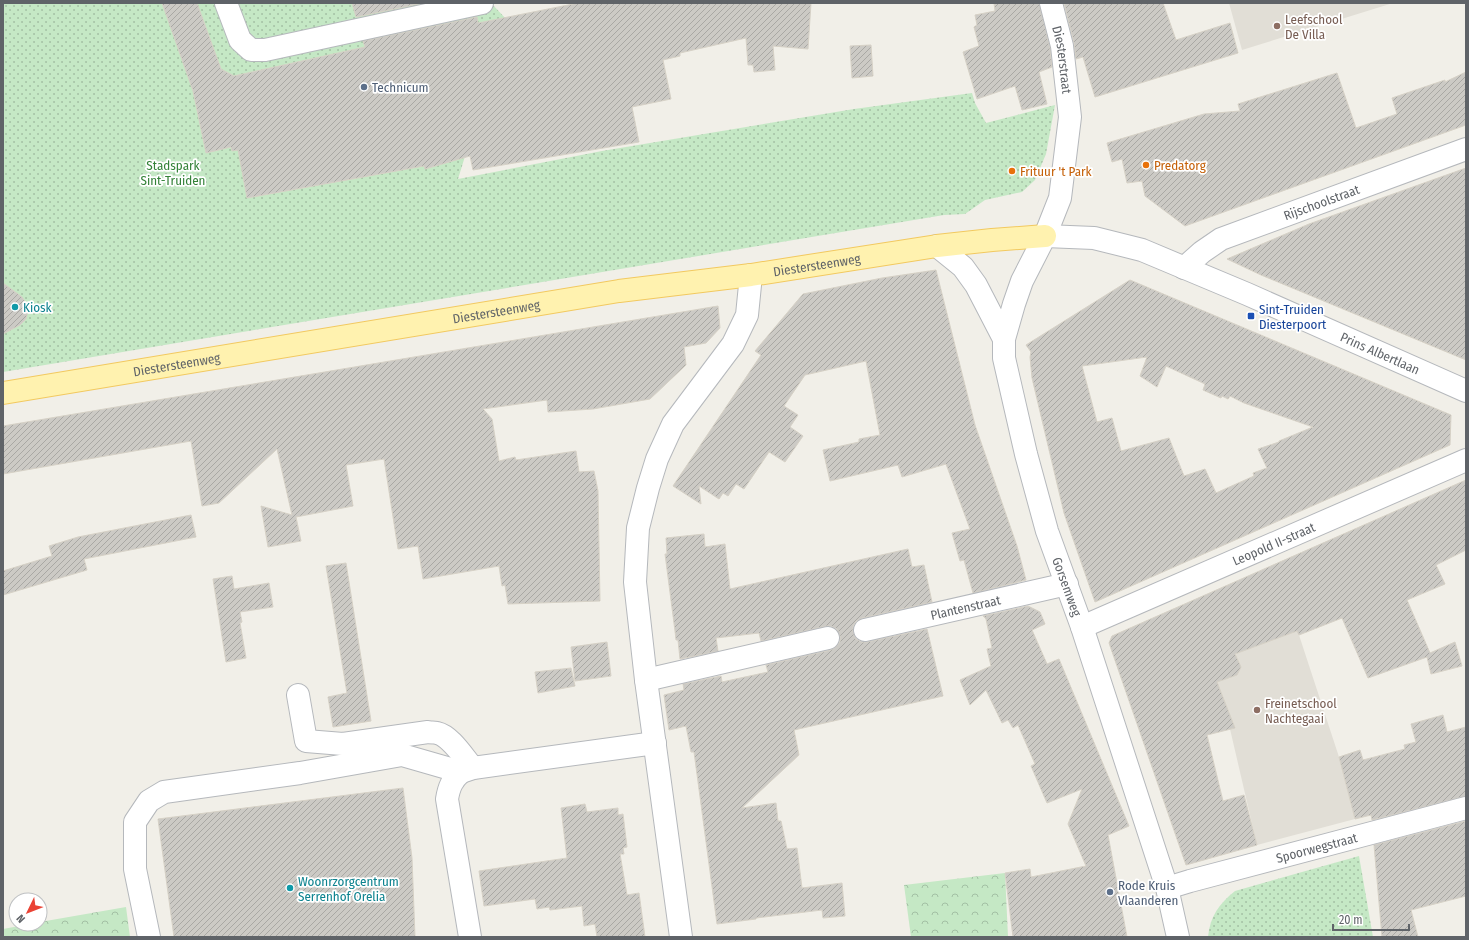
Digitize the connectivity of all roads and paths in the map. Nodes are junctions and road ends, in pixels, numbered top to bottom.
1 (226, 3) edge
2 (482, 3) edge
3 (1050, 3) edge
4 (1466, 149) edge
5 (1045, 236) junction
6 (937, 246) junction
7 (1184, 268) junction
8 (751, 274) junction
9 (1004, 339) junction
10 (1466, 391) edge
11 (3, 393) edge
12 (1466, 460) edge
13 (1067, 584) junction
14 (1082, 627) junction
15 (865, 630) dead end
16 (828, 638) dead end
17 (646, 680) junction
18 (298, 695) dead end
19 (655, 743) junction
20 (467, 770) junction
21 (1466, 808) edge
22 (1167, 888) junction
23 (149, 937) edge
24 (470, 937) edge
25 (681, 937) edge
26 (1178, 937) edge

1 - 2 street
3 - 5 street, Diesterstraat
4 - 7 street, Rijschoolstraat
5 - 6 main road, Diestersteenweg
5 - 7 street, Prins Albertlaan
5 - 9 street, Gorsemweg
6 - 8 main road, Diestersteenweg
6 - 9 street
7 - 10 street, Prins Albertlaan
8 - 11 main road, Diestersteenweg
8 - 17 street
9 - 13 street, Gorsemweg
12 - 14 street, Leopold II-straat
13 - 14 street, Gorsemweg
13 - 15 street, Plantenstraat
14 - 22 street, Gorsemweg
16 - 17 street
17 - 19 street
18 - 20 street
19 - 20 street
19 - 25 street
20 - 23 street
20 - 24 street
21 - 22 street, Spoorwegstraat
22 - 26 street, Gorsemweg

